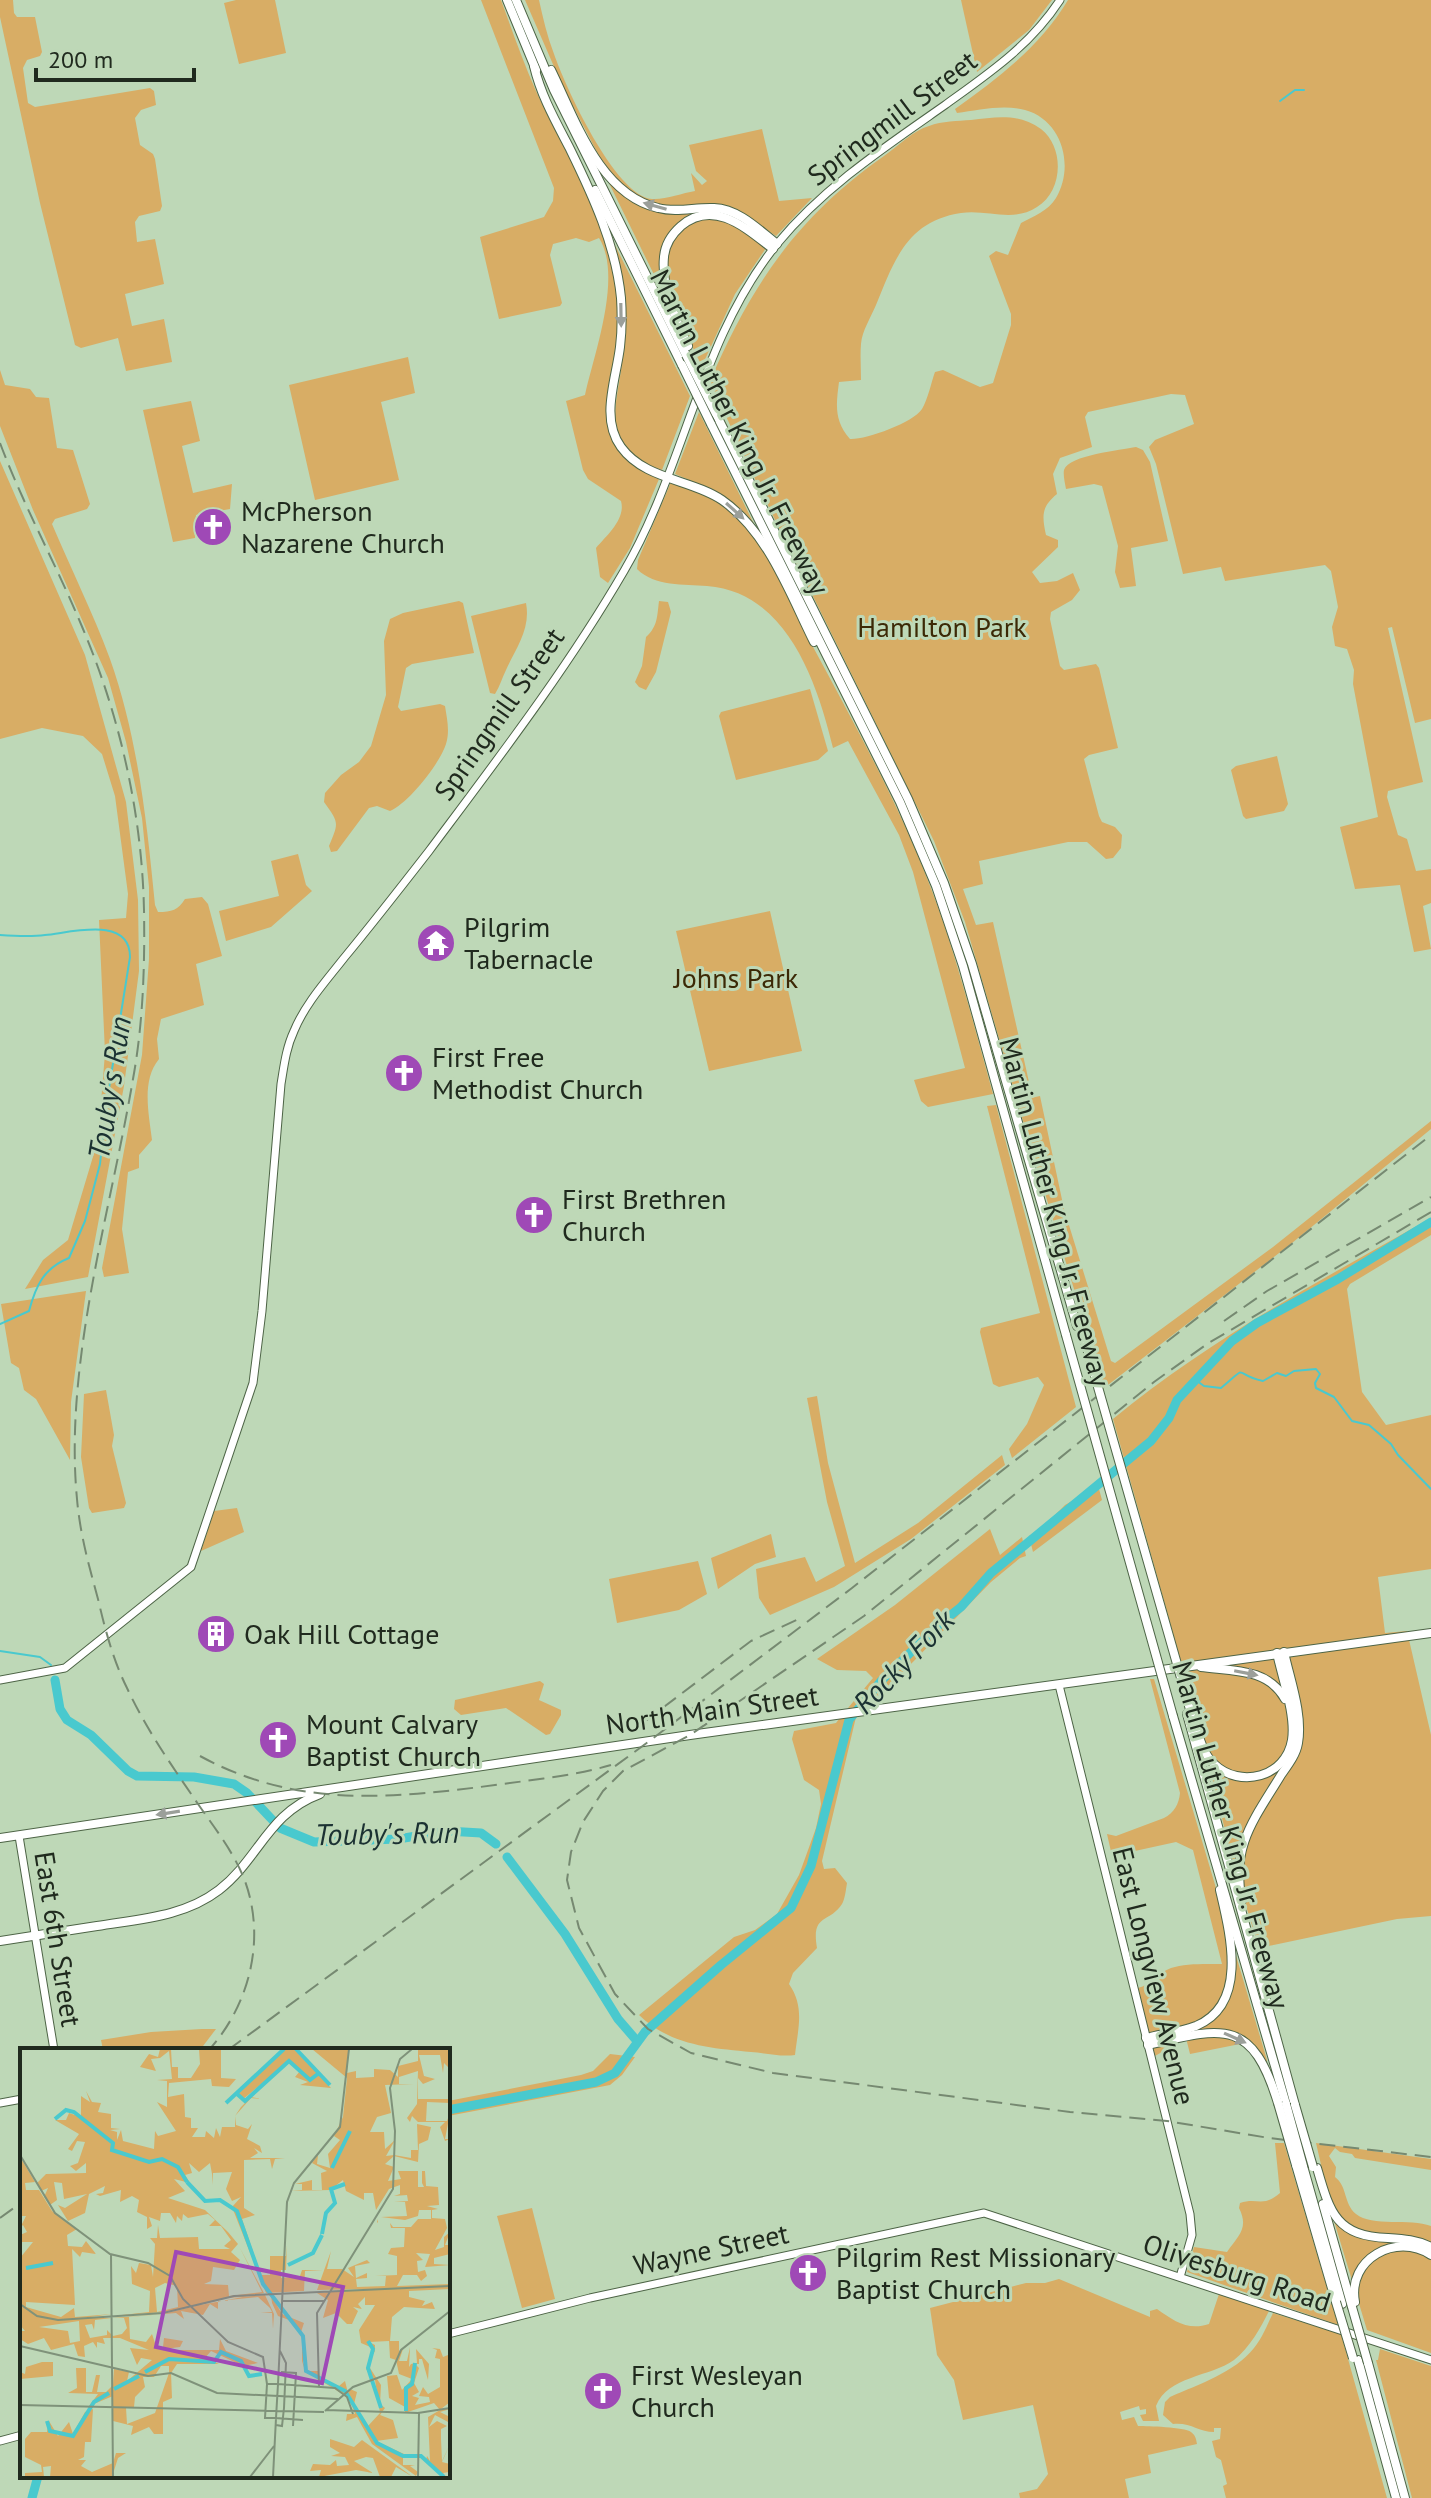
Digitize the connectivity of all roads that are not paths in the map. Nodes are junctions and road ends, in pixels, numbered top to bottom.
1 (507, 0) edge
2 (518, 0) edge
3 (1060, 0) edge
4 (534, 66) junction
5 (775, 247) junction
6 (688, 352) junction
7 (666, 476) junction
8 (878, 758) junction
9 (998, 1072) junction
10 (1012, 1123) junction
11 (1431, 1633) edge
12 (1281, 1652) junction
13 (1189, 1666) junction
14 (0, 1680) edge
15 (1059, 1685) junction
16 (1289, 1706) junction
17 (1189, 1714) junction
18 (1171, 1716) junction
19 (335, 1788) junction
20 (19, 1836) junction
21 (0, 1838) edge
22 (35, 1936) junction
23 (0, 1941) edge
24 (1274, 2032) junction
25 (1147, 2041) junction
26 (54, 2048) edge
27 (20, 2099) edge
28 (0, 2103) edge
29 (1290, 2104) junction
30 (1307, 2166) junction
31 (984, 2213) joint
32 (1431, 2247) edge
33 (1431, 2255) edge
34 (1180, 2277) junction
35 (1347, 2305) junction
36 (450, 2333) edge
37 (1431, 2360) edge
38 (1374, 2400) junction
39 (20, 2436) edge
40 (0, 2441) edge
41 (1396, 2498) edge
42 (1405, 2498) edge

1 - 4 highway, Martin Luther King Jr. Freeway
5 -> 2 highway
2 - 6 highway, Martin Luther King Jr. Freeway
3 - 5 main road, Springmill Street
4 -> 7 highway
4 - 8 highway, Martin Luther King Jr. Freeway, bridge
5 - 6 highway
5 - 7 main road, Springmill Street
6 - 9 highway, Martin Luther King Jr. Freeway, bridge
7 -> 8 highway
7 - 14 main road, Springmill Street
8 - 9 highway, Martin Luther King Jr. Freeway
9 - 10 highway, Martin Luther King Jr. Freeway
10 - 17 highway, Martin Luther King Jr. Freeway, bridge
10 - 18 highway, Martin Luther King Jr. Freeway, bridge
11 - 12 highway, North Main Street
12 - 13 highway, North Main Street
12 - 16 highway
12 - 24 highway
13 - 15 highway, North Main Street
13 -> 16 highway
15 - 19 highway, North Main Street
15 - 25 main road, East Longview Avenue
16 - 17 highway
17 - 24 highway, Martin Luther King Jr. Freeway
18 - 25 highway
18 - 29 highway, Martin Luther King Jr. Freeway
19 -> 20 highway, North Main Street
19 - 22 highway
20 - 21 highway, North Main Street
20 - 22 main road, East 6th Street
22 - 23 highway
22 - 26 main road, East 6th Street
24 - 29 highway, Martin Luther King Jr. Freeway
25 -> 29 highway
25 - 34 main road, East Longview Avenue
27 - 28 main road
29 - 30 highway, Martin Luther King Jr. Freeway, bridge
29 - 30 highway, bridge
30 - 32 highway
30 - 35 highway, Martin Luther King Jr. Freeway
30 - 35 highway
31 - 34 main road, Olivesburg Road
31 - 36 main road, Wayne Street
33 - 35 highway
34 - 37 main road, Olivesburg Road
35 - 38 highway, Martin Luther King Jr. Freeway, bridge
35 - 38 highway, Martin Luther King Jr. Freeway, bridge
38 - 41 highway, Martin Luther King Jr. Freeway
38 - 42 highway, Martin Luther King Jr. Freeway
39 - 40 main road

